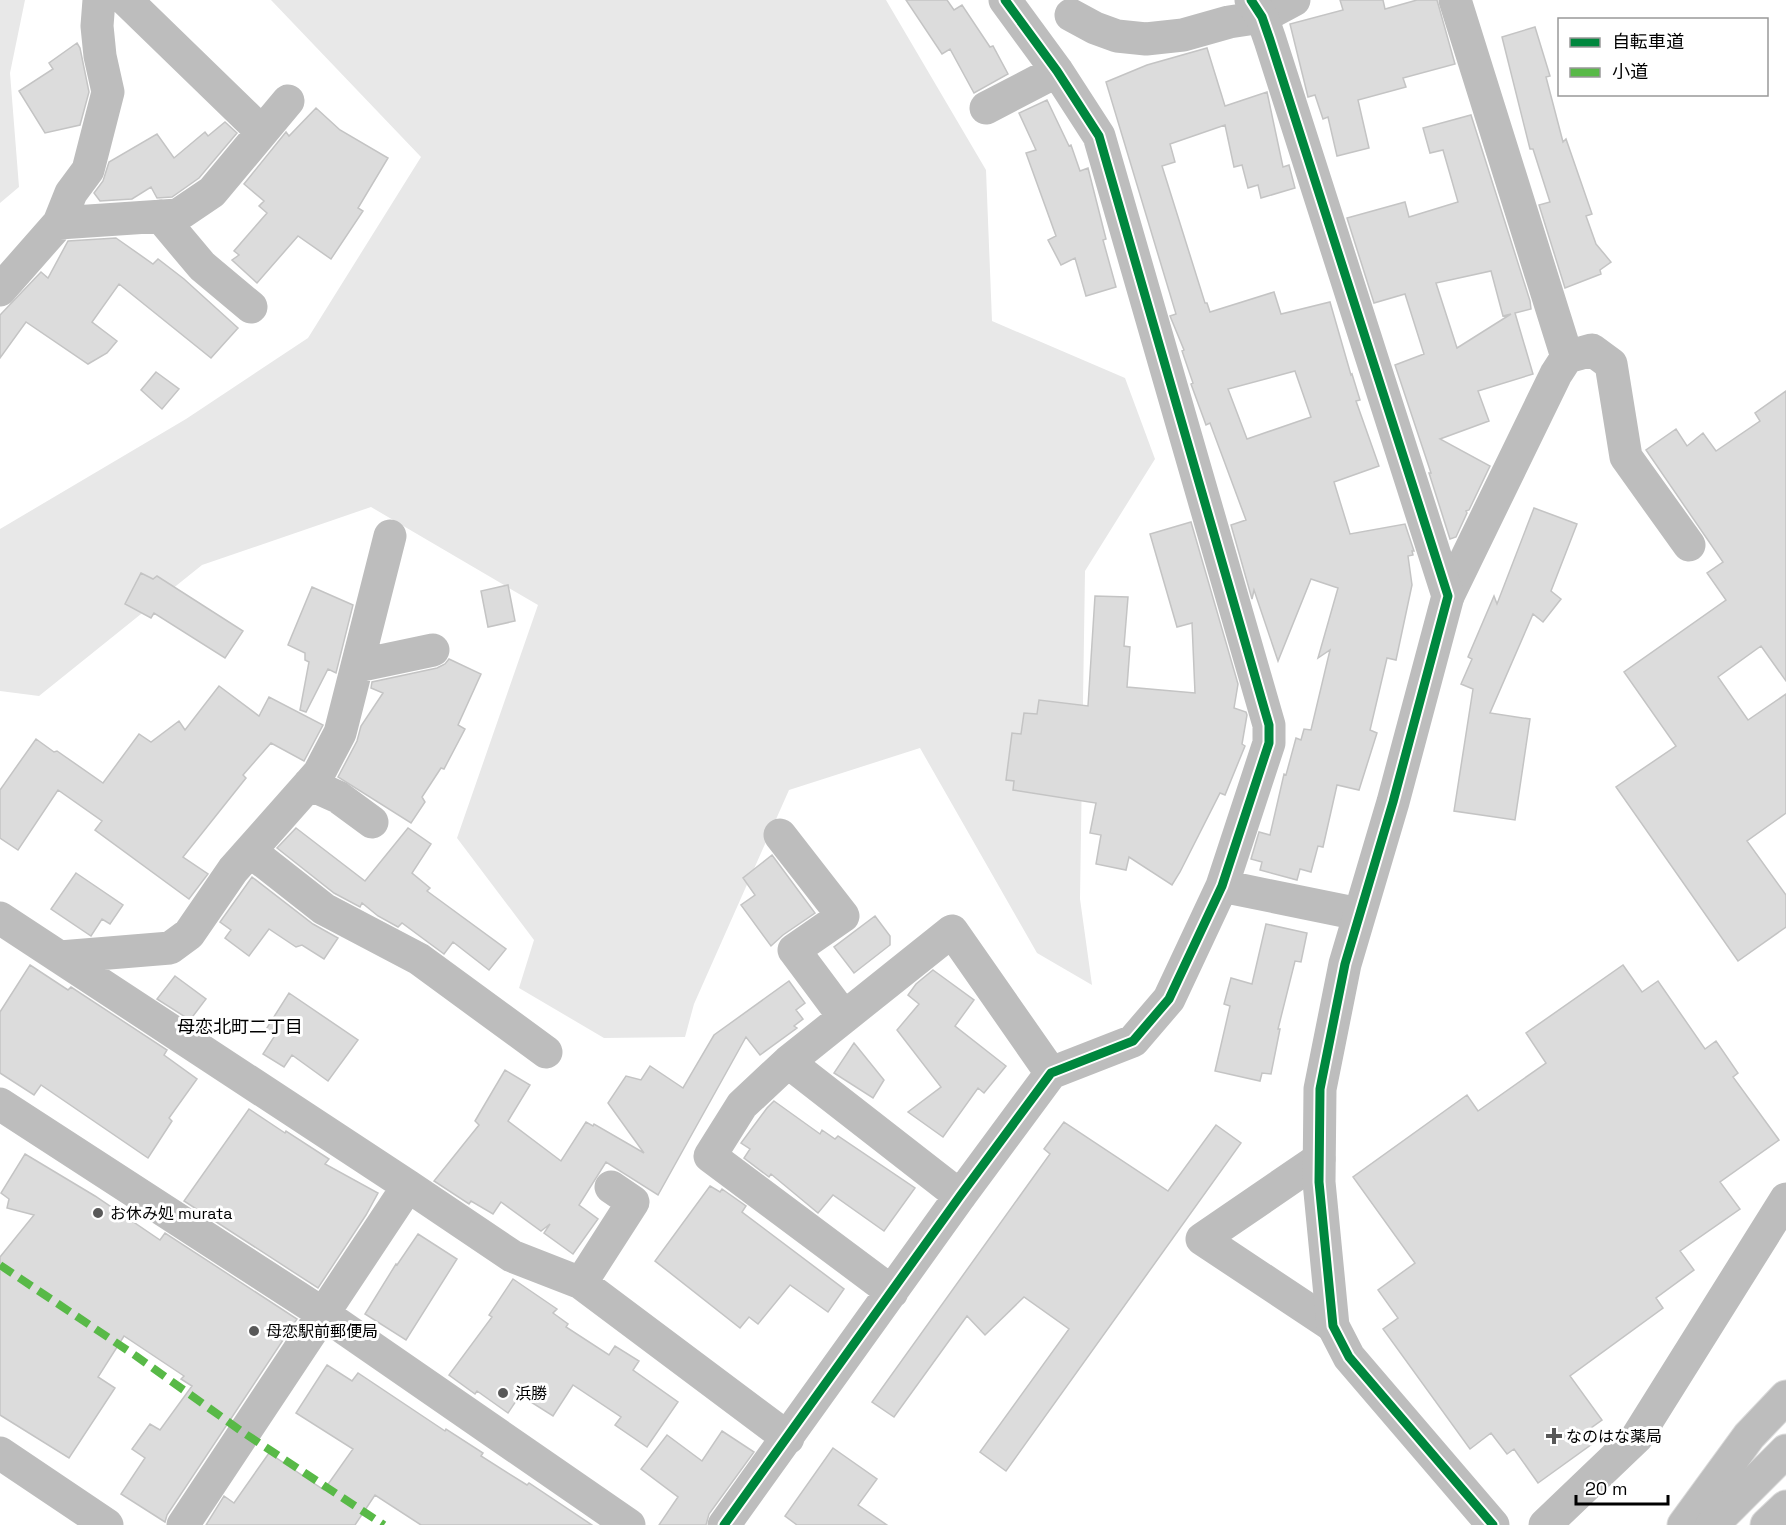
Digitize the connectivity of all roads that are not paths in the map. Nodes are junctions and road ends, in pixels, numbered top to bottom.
1 (99, 0) edge
2 (126, 0) edge
3 (1005, 0) edge
4 (1294, 0) edge
5 (1455, 0) edge
6 (1256, 8) edge
7 (1071, 15) dead end
8 (1057, 71) junction
9 (288, 101) dead end
10 (986, 108) dead end
11 (262, 132) junction
12 (160, 216) junction
13 (59, 223) junction
14 (0, 290) edge
15 (251, 307) dead end
16 (1567, 357) junction
17 (390, 536) dead end
18 (1689, 545) dead end
19 (1448, 596) junction
20 (433, 650) dead end
21 (357, 666) junction
22 (309, 784) junction
23 (372, 822) dead end
24 (780, 835) dead end
25 (250, 851) junction
26 (1222, 885) junction
27 (1359, 914) junction
28 (0, 918) edge
29 (60, 957) junction
30 (844, 1017) junction
31 (546, 1052) dead end
32 (788, 1062) junction
33 (1051, 1073) junction
34 (0, 1104) edge
35 (1319, 1159) junction
36 (408, 1186) junction
37 (612, 1187) dead end
38 (960, 1196) junction
39 (1786, 1199) edge
40 (581, 1283) junction
41 (892, 1292) junction
42 (322, 1313) junction
43 (1333, 1326) junction
44 (1786, 1397) edge
45 (788, 1438) junction
46 (1786, 1451) edge
47 (0, 1453) edge
48 (1786, 1507) edge
49 (107, 1525) edge
50 (183, 1525) edge
51 (628, 1525) edge
52 (724, 1525) edge
53 (1493, 1525) edge
54 (1545, 1525) edge
55 (1684, 1525) edge
56 (1712, 1525) edge
57 (1767, 1525) edge

1 - 13 main road
2 - 11 main road
3 - 8 main road
4 - 6 main road
5 - 16 main road
6 - 7 main road
6 - 19 main road
8 - 10 main road
8 - 26 main road
9 - 11 main road
11 - 12 main road
12 - 13 main road
12 - 15 main road
13 - 14 main road
16 - 18 main road
16 - 19 main road
17 - 21 main road
19 - 27 main road
20 - 21 main road
21 - 22 main road
22 - 23 main road
22 - 25 main road
24 - 30 main road
25 - 29 main road
25 - 31 main road
26 - 27 main road
26 - 33 main road
27 - 35 main road
28 - 29 main road
29 - 36 main road
30 - 32 main road
30 - 33 main road
32 - 38 main road
32 - 41 main road
33 - 38 main road
34 - 42 main road
35 - 43 main road
35 - 43 main road
36 - 40 main road
36 - 42 main road
37 - 40 main road
38 - 41 main road
39 - 54 main road
40 - 45 main road
41 - 45 main road
42 - 50 main road
42 - 51 main road
43 - 53 main road
44 - 55 main road
45 - 52 main road
46 - 56 main road
47 - 49 main road
48 - 57 main road

